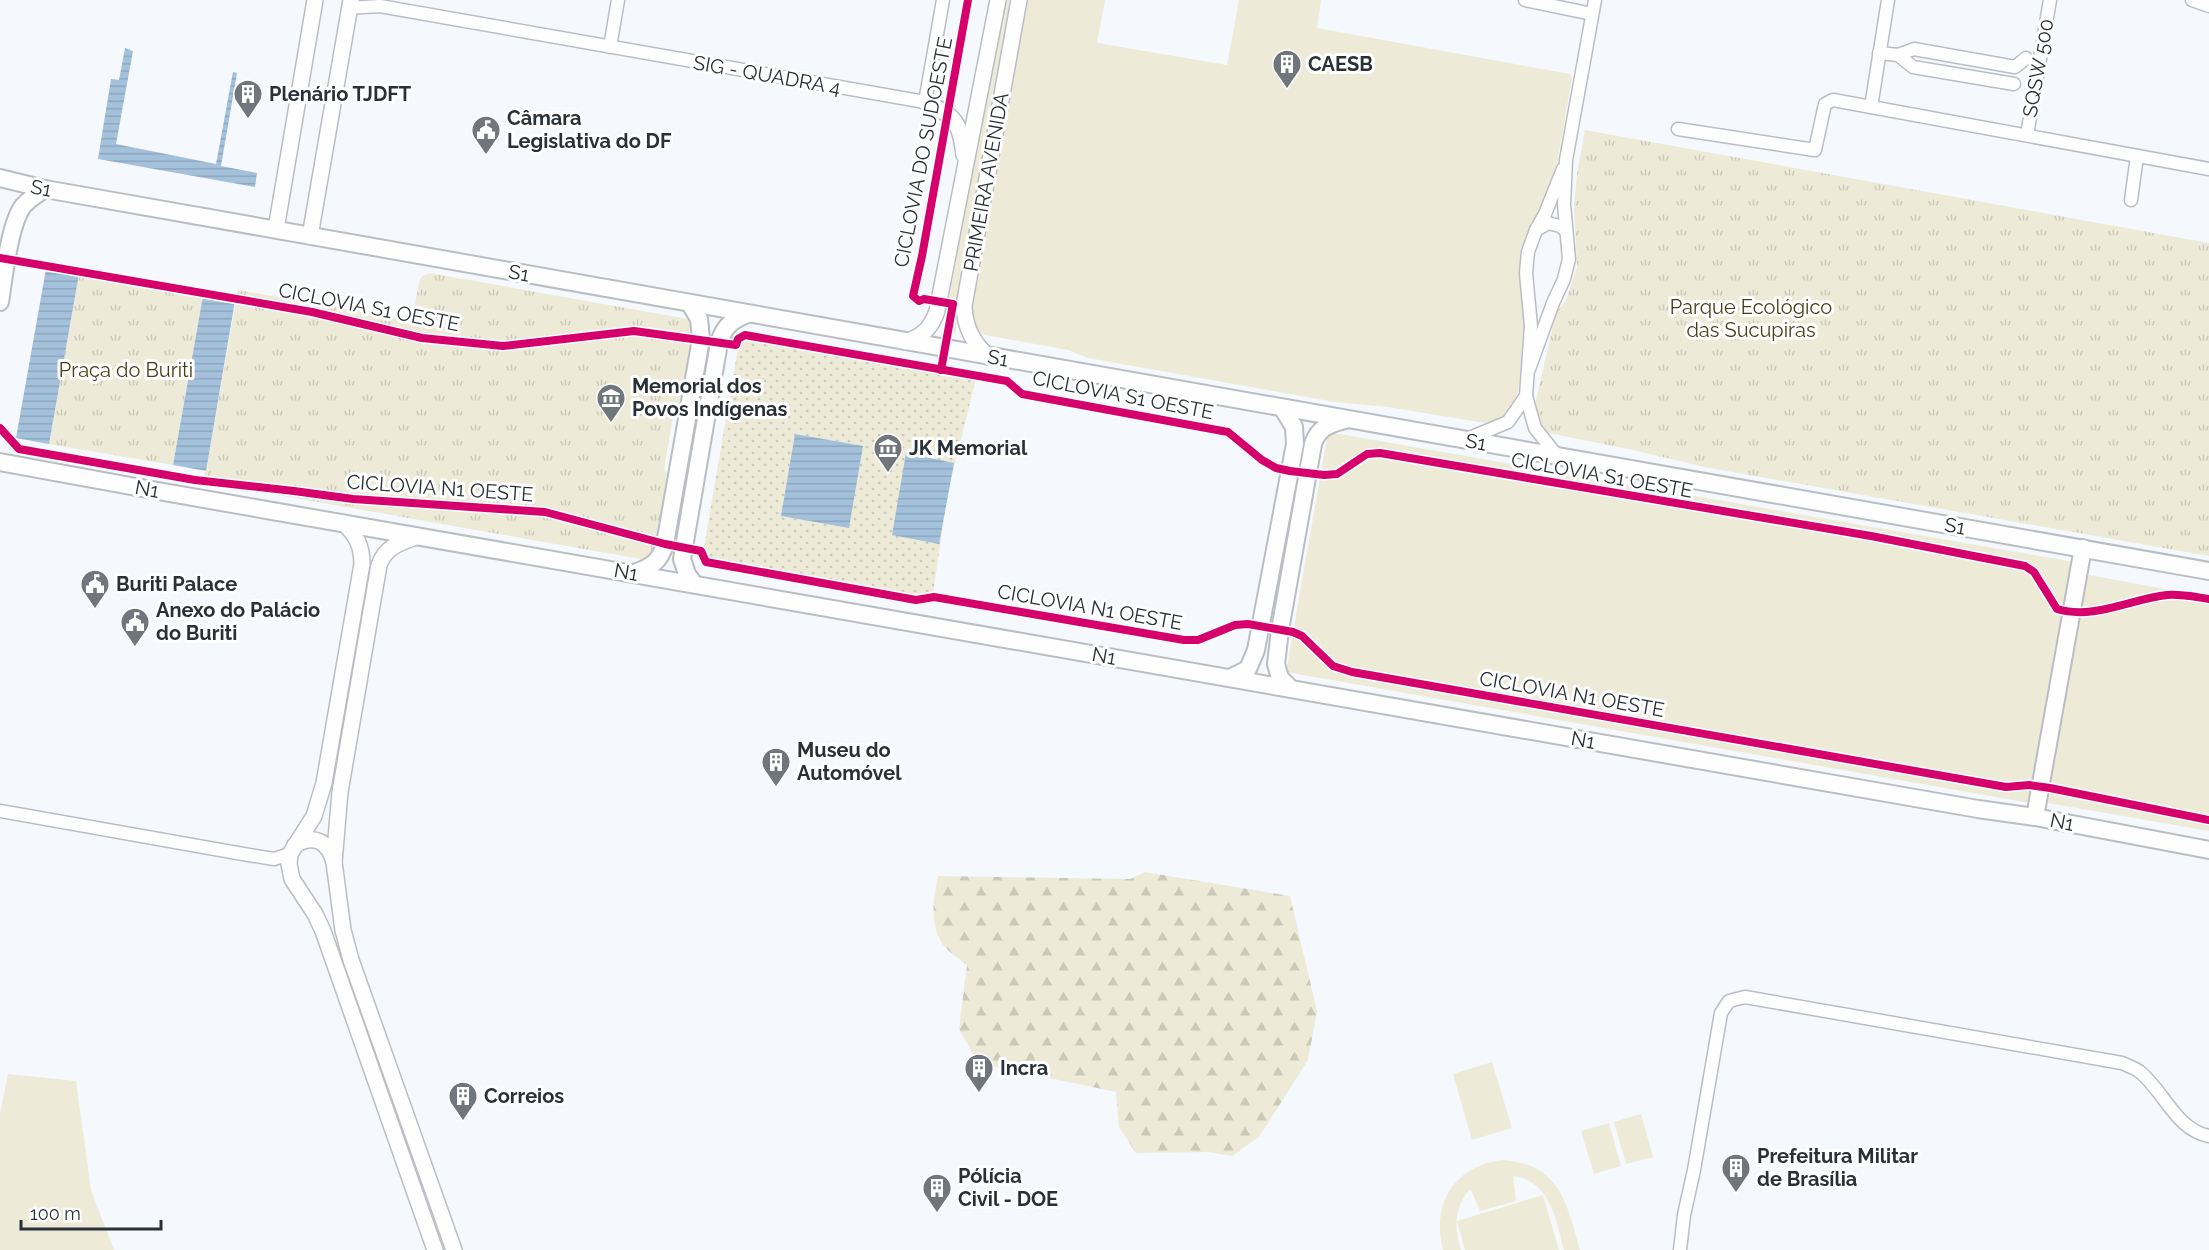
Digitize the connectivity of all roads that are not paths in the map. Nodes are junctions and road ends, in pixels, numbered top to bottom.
1 (315, 0) edge
2 (365, 0) edge
3 (618, 0) edge
4 (943, 0) edge
5 (998, 0) edge
6 (1019, 0) edge
7 (1525, 0) edge
8 (1595, 0) edge
9 (1888, 0) edge
10 (2050, 0) edge
11 (2192, 0) edge
12 (350, 4) edge
13 (380, 6) junction
14 (2209, 6) edge
15 (1592, 14) junction
16 (610, 47) junction
17 (1879, 53) junction
18 (1898, 55) junction
19 (2026, 58) dead end
20 (2014, 84) dead end
21 (925, 102) junction
22 (1871, 107) junction
23 (1678, 129) dead end
24 (2027, 135) junction
25 (2137, 156) junction
26 (1566, 160) junction
27 (966, 169) junction
28 (2209, 169) edge
29 (0, 178) edge
30 (45, 189) junction
31 (2131, 200) dead end
32 (276, 229) junction
33 (1536, 230) junction
34 (1566, 231) junction
35 (310, 236) junction
36 (1527, 296) junction
37 (0, 302) edge
38 (1553, 303) junction
39 (690, 304) junction
40 (748, 314) junction
41 (906, 342) junction
42 (989, 357) junction
43 (1529, 369) junction
44 (1526, 396) junction
45 (1283, 409) junction
46 (1345, 420) junction
47 (1466, 440) junction
48 (1558, 457) junction
49 (0, 462) edge
50 (344, 523) junction
51 (418, 536) junction
52 (2083, 548) junction
53 (2209, 571) edge
54 (634, 573) junction
55 (694, 584) junction
56 (1230, 678) junction
57 (1292, 689) junction
58 (0, 811) edge
59 (2036, 817) junction
60 (292, 850) junction
61 (2209, 850) edge
62 (334, 862) junction
63 (2209, 1136) edge
64 (435, 1250) edge
65 (454, 1250) edge
66 (1680, 1250) edge

1 - 32 main road
2 - 13 street
3 - 16 street
4 - 21 street
5 - 27 main road, PRIMEIRA AVENIDA
6 - 42 main road, PRIMEIRA AVENIDA
7 - 15 street
8 - 15 street
9 - 17 street
10 - 24 street, SQSW 500
11 - 14 street
12 - 13 street
12 - 35 main road
13 - 16 street, SIG - QUADRA 4
15 - 26 street
16 - 21 street, SIG - QUADRA 4
17 - 18 street
17 - 22 street
18 - 19 street
18 - 20 street
21 - 27 main road
22 - 23 street
22 - 24 street
24 - 25 street
25 - 28 street
25 - 31 street
26 - 33 street
26 - 34 street
27 - 41 main road, PRIMEIRA AVENIDA
29 - 30 highway, S1
30 - 32 highway, S1
30 - 37 highway
32 - 35 highway, S1
33 - 34 street
33 - 36 street
34 - 38 street
35 - 39 highway, S1
36 - 38 street
36 - 43 street
38 - 43 street
39 - 40 highway, S1
39 - 54 highway
40 - 41 highway, S1
40 - 55 highway
41 - 42 highway, S1
42 - 45 highway, S1
43 - 44 street
44 - 47 street
44 - 48 street
45 - 46 highway, S1
45 - 56 highway
46 - 47 highway, S1
46 - 57 highway
47 - 48 highway, S1
48 - 52 highway, S1
49 - 50 highway, N1
50 - 51 highway, N1
50 - 60 main road
51 - 54 highway, N1
51 - 62 main road
52 - 53 highway, S1
52 - 59 highway
54 - 55 highway, N1
55 - 56 highway, N1
56 - 57 highway, N1
57 - 59 highway, N1
58 - 60 street
59 - 61 highway, N1
60 - 62 main road
60 - 64 main road
62 - 65 main road
63 - 66 street

